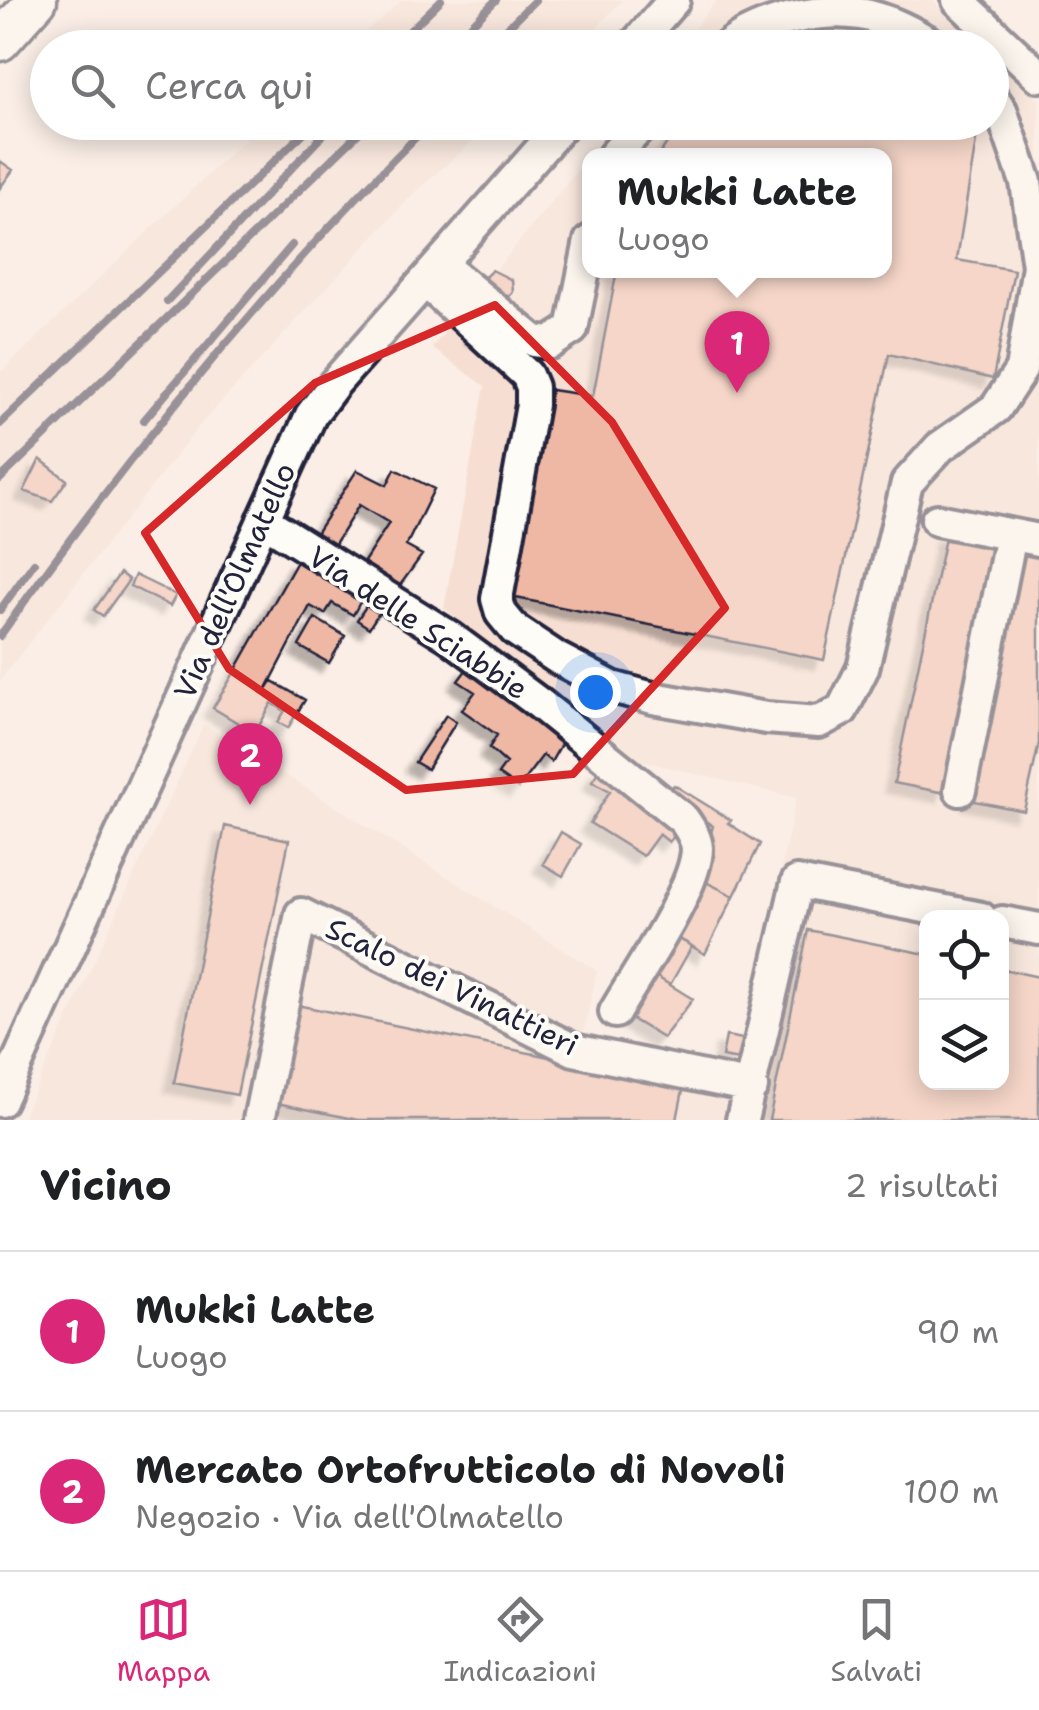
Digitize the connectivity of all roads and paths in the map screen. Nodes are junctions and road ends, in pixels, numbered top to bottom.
1 (37, 0) edge
2 (674, 0) edge
3 (958, 0) edge
4 (648, 30) edge
5 (760, 30) edge
6 (906, 30) edge
7 (990, 30) edge
8 (0, 41) edge
9 (1009, 48) edge
10 (1039, 76) edge
11 (1009, 133) edge
12 (549, 140) edge
13 (432, 273) junction
14 (582, 278) edge
15 (262, 520) junction
16 (938, 520) dead end
17 (1025, 538) edge
18 (960, 790) dead end
19 (940, 910) edge
20 (1009, 923) edge
21 (1039, 929) edge
22 (615, 1012) dead end
23 (12, 1041) edge
24 (752, 1087) junction
25 (0, 1101) edge
26 (259, 1120) edge
27 (742, 1120) edge

1 - 8 main road
2 - 4 street
3 - 7 street
5 - 6 street
9 - 10 street
11 - 13 street
12 - 13 street, Via dell'Olmatello
13 - 14 street
13 - 15 street, Via dell'Olmatello
15 - 22 street, Via delle Sciabbie
15 - 23 street, Via dell'Olmatello
16 - 17 street
17 - 18 street
19 - 24 street
20 - 21 street
23 - 25 street, Via dell'Olmatello
24 - 26 street, Scalo dei Vinattieri
24 - 27 street

